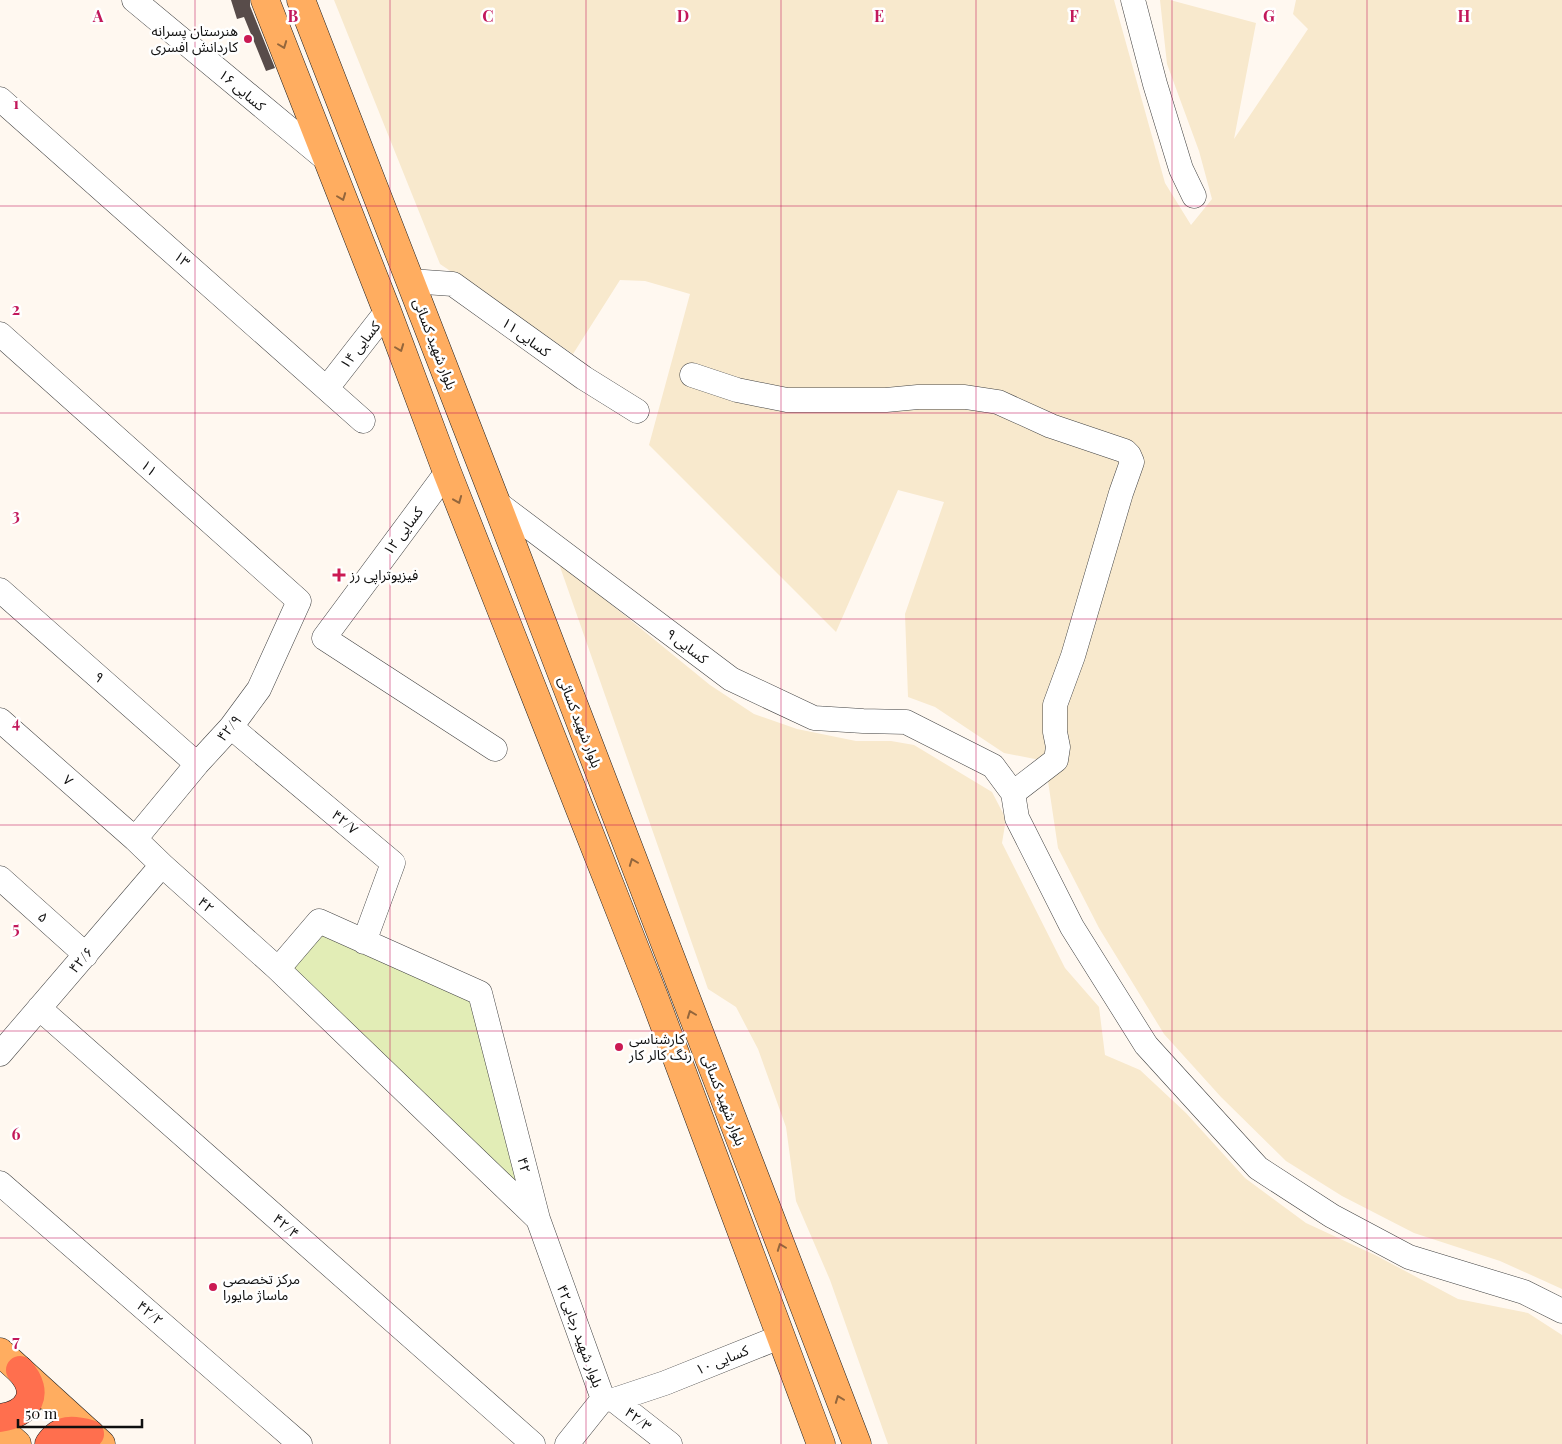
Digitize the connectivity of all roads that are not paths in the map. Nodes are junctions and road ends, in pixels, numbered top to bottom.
1 (134, 0) edge
2 (265, 0) edge
3 (301, 0) edge
4 (1133, 0) edge
5 (0, 99) edge
6 (328, 161) junction
7 (1194, 196) dead end
8 (410, 281) junction
9 (386, 311) junction
10 (0, 334) edge
11 (692, 375) dead end
12 (334, 379) dead end
13 (637, 411) dead end
14 (363, 420) dead end
15 (447, 472) junction
16 (496, 502) junction
17 (0, 590) edge
18 (299, 601) joint
19 (0, 720) edge
20 (231, 727) junction
21 (495, 749) dead end
22 (198, 764) junction
23 (1013, 793) junction
24 (136, 839) junction
25 (162, 865) junction
26 (0, 878) edge
27 (364, 942) junction
28 (86, 955) junction
29 (278, 968) junction
30 (680, 987) junction
31 (654, 997) junction
32 (39, 1008) junction
33 (0, 1054) edge
34 (0, 1183) edge
35 (538, 1219) junction
36 (1562, 1311) edge
37 (780, 1337) junction
38 (10, 1361) edge
39 (609, 1400) junction
40 (0, 1418) edge
41 (0, 1429) edge
42 (95, 1439) edge
43 (17, 1444) edge
44 (49, 1444) edge
45 (300, 1444) edge
46 (533, 1444) edge
47 (567, 1444) edge
48 (670, 1444) edge
49 (821, 1444) edge
50 (857, 1444) edge

1 - 6 street, ۱۶ کسایی
2 -> 6 main road
3 - 8 main road, بلوار شهید کسائی
4 - 7 street
5 - 14 street, ۱۳
6 -> 9 main road
8 - 13 street, ۱۱ کسایی
8 - 16 main road, بلوار شهید کسائی
9 - 12 street, ۱۴ کسایی
9 -> 15 main road
10 - 18 street, ۱۱
11 - 23 street
15 - 21 street, ۱۲ کسایی
15 -> 31 main road
16 - 23 street, ۹ کسایی
30 -> 16 main road, بلوار شهید کسائی
17 - 22 street, ۹
18 - 20 street, ۴۲/۹
19 - 24 street, ۷
20 - 22 street, ۴۲/۹
20 - 27 street, ۴۲/۷
22 - 24 street, ۴۲/۹
23 - 36 street
24 - 25 street, ۴۲
25 - 28 street, ۴۲/۶
25 - 29 street, ۴۲
26 - 28 street, ۵
27 - 29 street, ۴۲
27 - 35 street, ۴۲
28 - 32 street, ۴۲/۶
29 - 35 street, ۴۲
30 - 31 main road
50 -> 30 main road, بلوار شهید کسائی
31 - 37 main road
32 - 33 street, ۴۲/۶
32 - 46 street, ۴۲/۴
34 - 45 street, ۴۲/۲
35 - 39 street, بلوار شهید رجایی۴۲
37 - 39 street, ۱۰ کسایی
37 - 49 main road
38 - 40 highway
38 - 42 main road
39 - 47 street, بلوار شهید رجایی۴۲
39 - 48 street, ۴۲/۳
41 - 43 main road
42 - 44 highway

